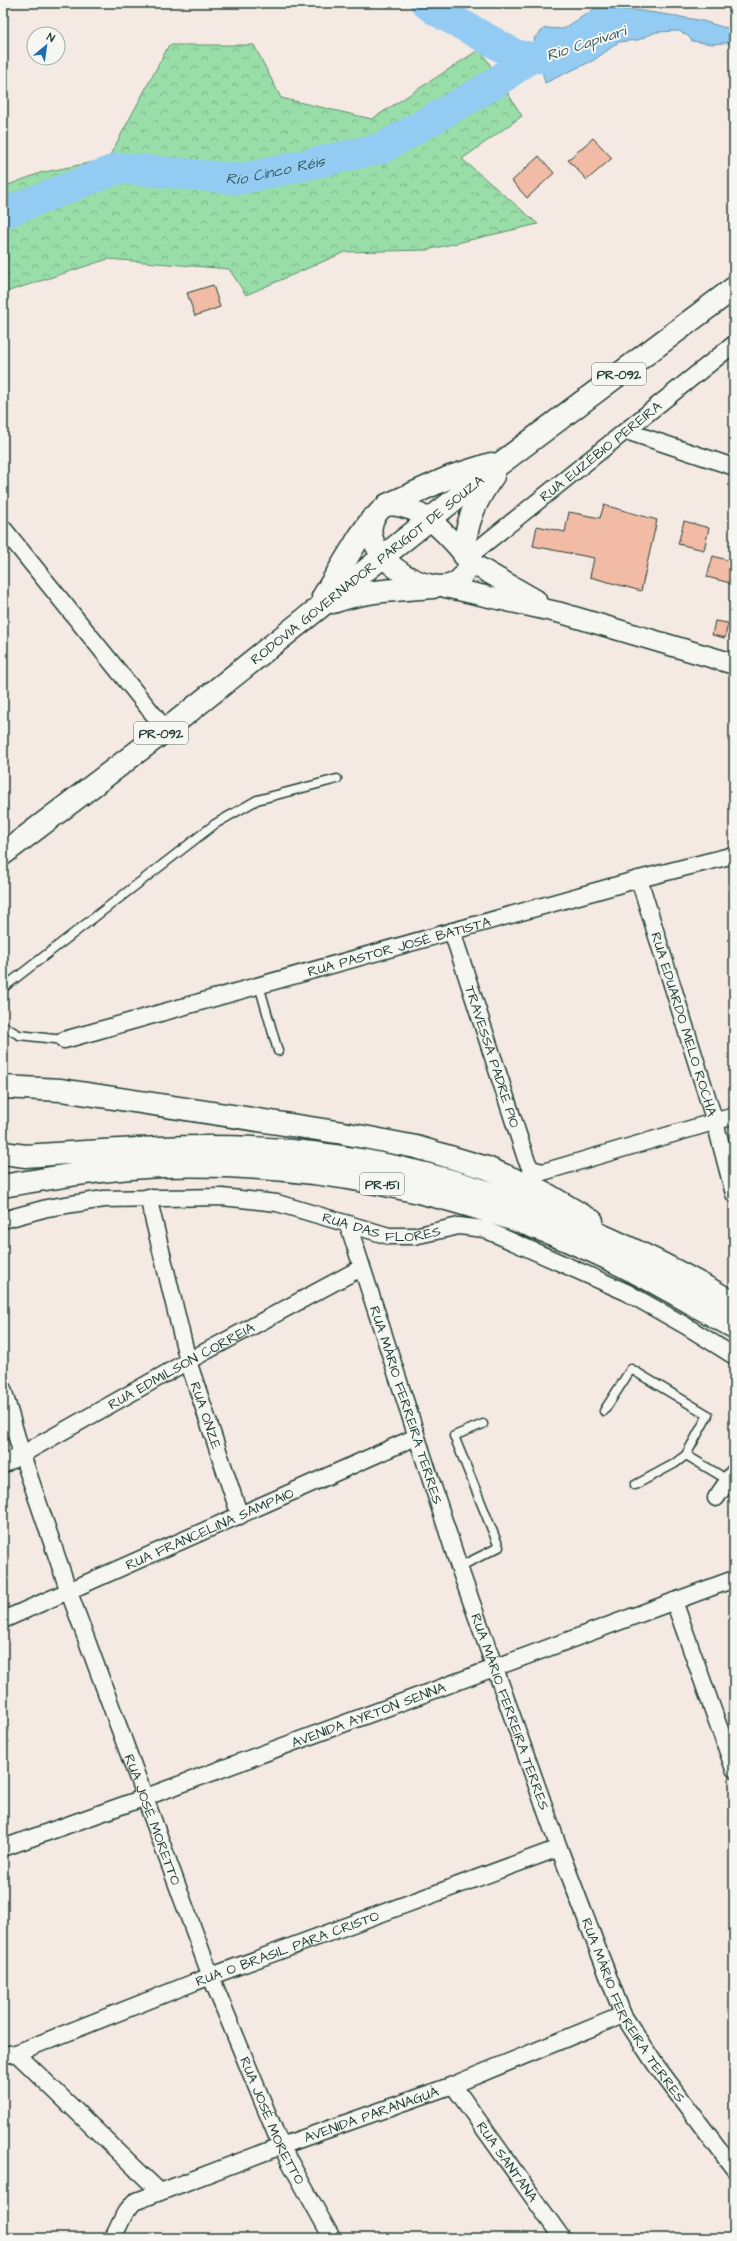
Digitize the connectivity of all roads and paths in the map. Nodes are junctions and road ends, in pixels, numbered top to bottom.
1 (734, 288) edge
2 (734, 344) edge
3 (626, 431) junction
4 (504, 460) junction
5 (734, 467) edge
6 (380, 512) junction
7 (430, 520) junction
8 (3, 528) edge
9 (383, 556) junction
10 (467, 558) junction
11 (439, 587) junction
12 (317, 608) junction
13 (561, 613) junction
14 (734, 664) edge
15 (166, 730) junction
16 (337, 779) dead end
17 (3, 854) edge
18 (734, 855) edge
19 (640, 879) junction
20 (452, 931) junction
21 (259, 985) junction
22 (3, 988) edge
23 (3, 1026) edge
24 (64, 1040) joint
25 (278, 1051) dead end
26 (3, 1087) edge
27 (734, 1116) edge
28 (715, 1122) junction
29 (3, 1153) edge
30 (162, 1166) junction
31 (3, 1174) edge
32 (3, 1186) edge
33 (734, 1194) edge
34 (148, 1197) junction
35 (3, 1220) edge
36 (348, 1224) junction
37 (625, 1246) junction
38 (361, 1268) junction
39 (734, 1303) edge
40 (734, 1327) edge
41 (734, 1356) edge
42 (188, 1361) junction
43 (3, 1389) edge
44 (604, 1411) dead end
45 (483, 1424) dead end
46 (416, 1437) junction
47 (22, 1454) junction
48 (686, 1456) junction
49 (3, 1465) edge
50 (731, 1476) edge
51 (636, 1485) dead end
52 (716, 1498) dead end
53 (240, 1516) junction
54 (459, 1567) junction
55 (734, 1579) edge
56 (69, 1592) junction
57 (674, 1601) junction
58 (3, 1620) edge
59 (495, 1668) junction
60 (734, 1769) edge
61 (146, 1797) junction
62 (3, 1848) edge
63 (559, 1848) junction
64 (212, 1977) junction
65 (623, 2015) junction
66 (10, 2054) edge
67 (453, 2085) junction
68 (282, 2146) junction
69 (734, 2169) edge
70 (160, 2192) junction
71 (326, 2234) edge
72 (113, 2238) edge
73 (562, 2238) edge

1 - 4 main road, RODOVIA GOVERNADOR PARIGOT DE SOUZA / PR-092
2 - 3 street, RUA EUZÉBIO PEREIRA
3 - 5 street
3 - 10 street, RUA EUZÉBIO PEREIRA
4 - 6 main road
4 - 7 main road, RODOVIA GOVERNADOR PARIGOT DE SOUZA / PR-092
4 - 10 main road
6 - 7 street
6 - 9 street
6 - 12 main road
7 - 9 main road, RODOVIA GOVERNADOR PARIGOT DE SOUZA / PR-092
7 - 10 street
8 - 15 street
9 - 11 street
9 - 12 main road, RODOVIA GOVERNADOR PARIGOT DE SOUZA / PR-092
10 - 11 street
10 - 13 street
11 - 12 main road
11 - 13 street
12 - 15 main road, RODOVIA GOVERNADOR PARIGOT DE SOUZA / PR-092
13 - 14 street
15 - 17 main road, RODOVIA GOVERNADOR PARIGOT DE SOUZA / PR-092
16 - 22 lane
18 - 19 street, RUA PASTOR JOSÉ BATISTA
19 - 20 street, RUA PASTOR JOSÉ BATISTA
19 - 28 street, RUA EDUARDO MELO ROCHA
20 - 21 street, RUA PASTOR JOSÉ BATISTA
20 - 28 street, TRAVESSA PADRE PIO
21 - 24 street, RUA PASTOR JOSÉ BATISTA
21 - 25 lane
23 - 24 lane
26 - 37 main road, PR-151
27 - 28 street
28 - 33 street, RUA EDUARDO MELO ROCHA
29 - 37 main road, PR-151
30 - 31 main road, PR-151
30 - 32 main road, PR-151
30 - 40 main road, PR-151
34 - 35 street, RUA DAS FLORES
34 - 36 street, RUA DAS FLORES
34 - 42 street, RUA ONZE
36 - 38 street, RUA MÁRIO FERREIRA TERRES
36 - 41 street, RUA DAS FLORES
37 - 39 main road, PR-151
38 - 42 street, RUA EDMILSON CORREIA
38 - 46 street, RUA MÁRIO FERREIRA TERRES
42 - 47 street, RUA EDMILSON CORREIA
42 - 53 street, RUA ONZE
43 - 47 street, RUA JOSÉ MORETTO
44 - 48 lane
45 - 54 lane
46 - 53 street, RUA FRANCELINA SAMPAIO
46 - 54 street, RUA MÁRIO FERREIRA TERRES
47 - 49 street, RUA EDMILSON CORREIA
47 - 56 street, RUA JOSÉ MORETTO
48 - 50 lane
48 - 51 lane
50 - 52 street
53 - 56 street, RUA FRANCELINA SAMPAIO
54 - 59 street, RUA MÁRIO FERREIRA TERRES
55 - 57 street, AVENIDA AYRTON SENNA
56 - 58 street, RUA FRANCELINA SAMPAIO
56 - 61 street, RUA JOSÉ MORETTO
57 - 59 street, AVENIDA AYRTON SENNA
57 - 60 street
59 - 61 street, AVENIDA AYRTON SENNA
59 - 63 street, RUA MÁRIO FERREIRA TERRES
61 - 62 street, AVENIDA AYRTON SENNA
61 - 64 street, RUA JOSÉ MORETTO
63 - 64 street, RUA O BRASIL PARA CRISTO
63 - 65 street, RUA MÁRIO FERREIRA TERRES
64 - 66 street, RUA O BRASIL PARA CRISTO
64 - 68 street, RUA JOSÉ MORETTO
65 - 67 street, AVENIDA PARANAGUÁ
65 - 69 street, RUA MÁRIO FERREIRA TERRES
66 - 70 street
67 - 68 street, AVENIDA PARANAGUÁ
67 - 73 street, RUA SANTANA
68 - 70 street, AVENIDA PARANAGUÁ
68 - 71 street, RUA JOSÉ MORETTO
70 - 72 street, AVENIDA PARANAGUÁ

